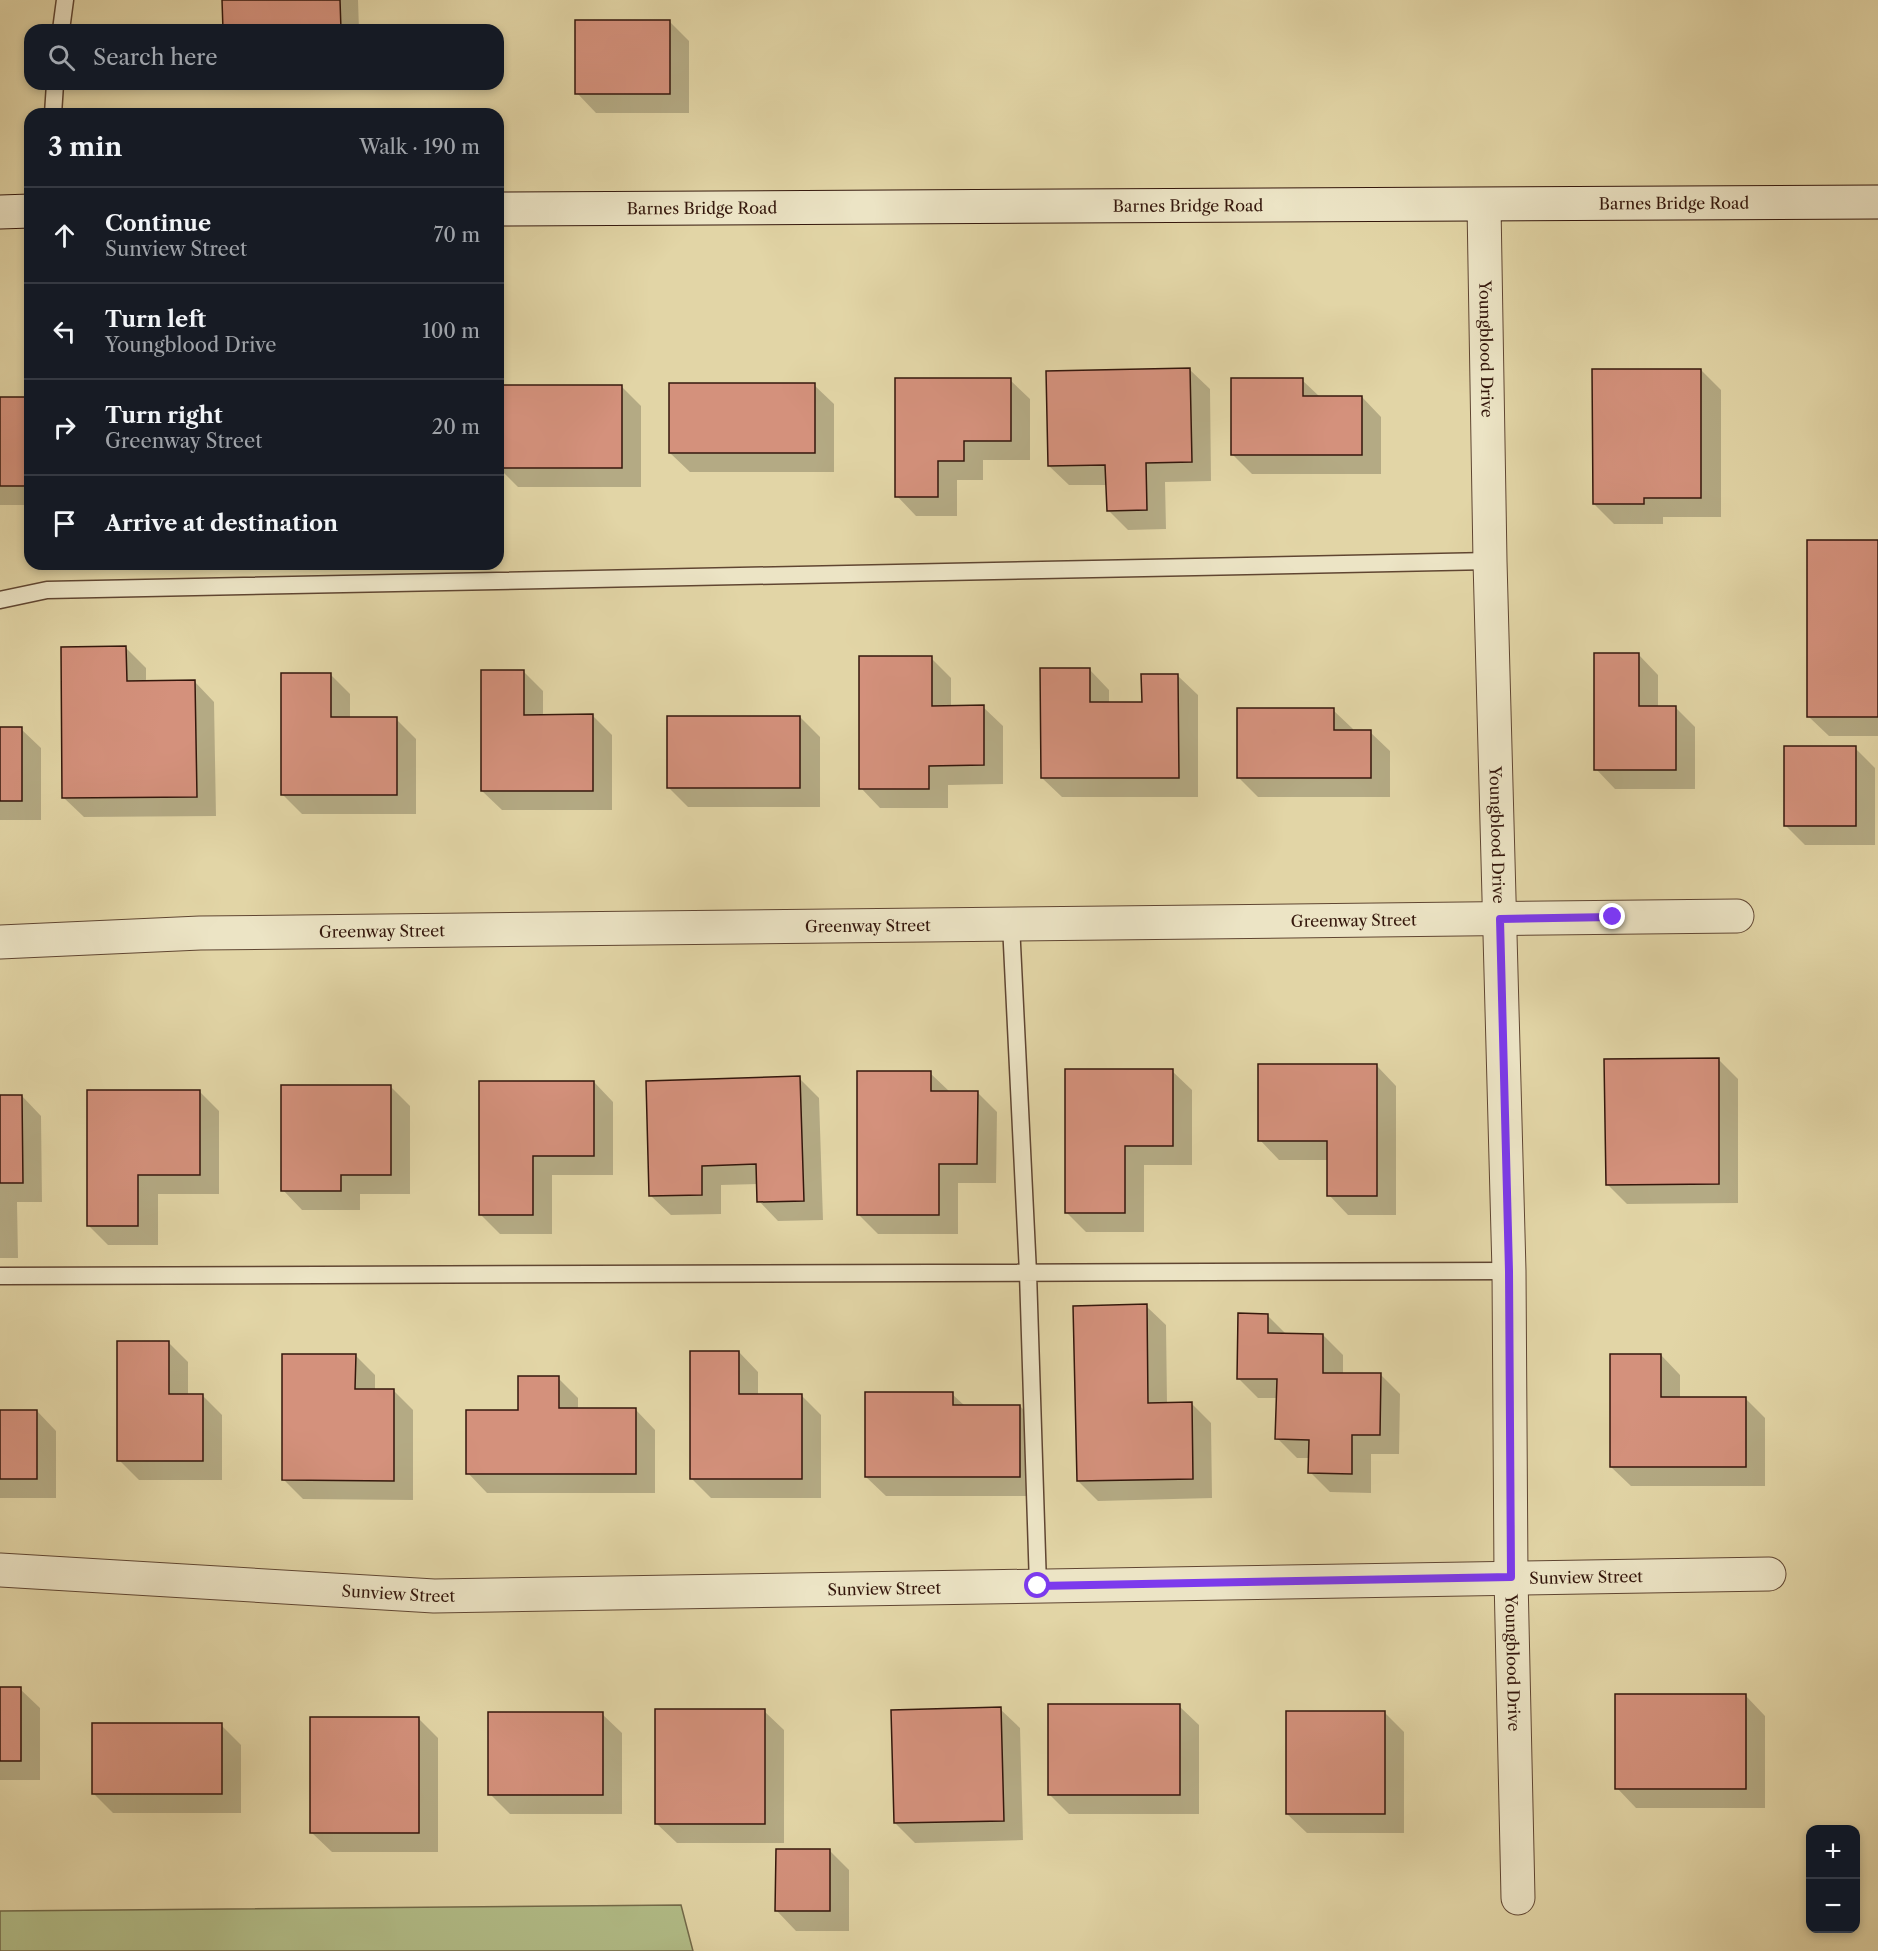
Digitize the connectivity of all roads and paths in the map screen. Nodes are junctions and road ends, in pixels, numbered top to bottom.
1 (65, 0) edge
2 (62, 24) edge
3 (55, 90) edge
4 (53, 108) edge
5 (1878, 202) edge
6 (1484, 205) junction
7 (504, 209) edge
8 (24, 211) edge
9 (0, 212) edge
10 (1490, 561) junction
11 (0, 600) edge
12 (1737, 916) dead end
13 (1500, 919) junction
14 (1011, 924) junction
15 (0, 942) edge
16 (1509, 1271) junction
17 (1028, 1273) junction
18 (0, 1276) edge
19 (0, 1570) edge
20 (1769, 1574) dead end
21 (1511, 1577) junction
22 (1038, 1586) junction
23 (1518, 1898) dead end

1 - 2 lane
3 - 4 lane
5 - 6 street, Barnes Bridge Road
6 - 7 street, Barnes Bridge Road
6 - 10 street, Youngblood Drive
8 - 9 street
10 - 11 lane
10 - 13 street, Youngblood Drive
12 - 13 street, Greenway Street
13 - 14 street, Greenway Street
13 - 16 street, Youngblood Drive
14 - 15 street, Greenway Street
14 - 17 lane
16 - 17 lane
16 - 21 street, Youngblood Drive
17 - 18 lane
17 - 22 lane
19 - 22 street, Sunview Street
20 - 21 street, Sunview Street
21 - 22 street, Sunview Street
21 - 23 street, Youngblood Drive

